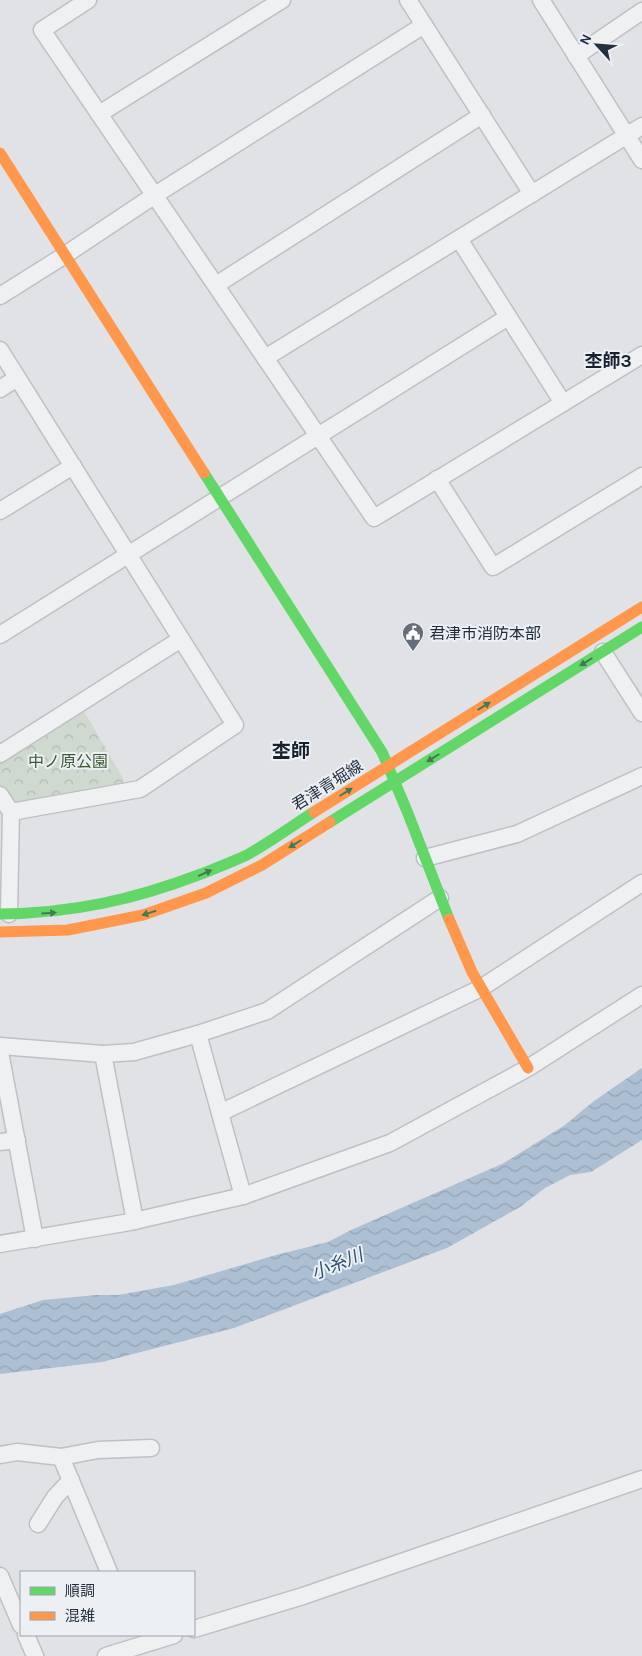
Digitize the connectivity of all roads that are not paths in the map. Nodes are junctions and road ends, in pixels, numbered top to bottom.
1 (88, 0) edge
2 (282, 0) edge
3 (408, 0) edge
4 (541, 0) edge
5 (642, 11) edge
6 (424, 25) junction
7 (576, 56) junction
8 (99, 114) junction
9 (482, 115) junction
10 (642, 126) edge
11 (627, 136) junction
12 (0, 153) edge
13 (642, 160) edge
14 (532, 194) junction
15 (155, 195) junction
16 (459, 239) junction
17 (65, 255) junction
18 (216, 285) junction
19 (0, 296) edge
20 (508, 317) junction
21 (0, 350) edge
22 (642, 355) edge
23 (265, 358) junction
24 (17, 378) junction
25 (0, 389) edge
26 (563, 403) junction
27 (319, 436) junction
28 (73, 466) junction
29 (642, 476) edge
30 (437, 479) junction
31 (220, 498) junction
32 (0, 511) edge
33 (128, 555) junction
34 (642, 607) edge
35 (642, 627) edge
36 (0, 635) edge
37 (181, 639) junction
38 (603, 652) junction
39 (642, 714) edge
40 (0, 754) edge
41 (388, 766) junction
42 (642, 776) edge
43 (395, 782) junction
44 (0, 795) edge
45 (11, 812) junction
46 (425, 858) junction
47 (642, 883) edge
48 (440, 898) junction
49 (5, 914) edge
50 (0, 932) edge
51 (481, 988) junction
52 (642, 995) edge
53 (198, 1034) junction
54 (0, 1046) edge
55 (0, 1052) edge
56 (103, 1054) junction
57 (528, 1068) junction
58 (220, 1113) junction
59 (17, 1140) junction
60 (0, 1142) edge
61 (243, 1196) junction
62 (135, 1221) junction
63 (35, 1239) junction
64 (0, 1244) edge
65 (150, 1448) dead end
66 (0, 1455) edge
67 (61, 1457) junction
68 (642, 1478) edge
69 (71, 1480) junction
70 (38, 1524) dead end
71 (108, 1571) edge
72 (0, 1576) edge
73 (20, 1623) edge
74 (195, 1629) edge
75 (26, 1636) edge
76 (166, 1636) edge
77 (135, 1640) edge
78 (35, 1656) edge
79 (106, 1656) edge

1 - 8 street
2 - 8 street
3 - 6 street
4 - 7 street
5 - 7 street
6 - 9 street
6 - 15 street
7 - 11 street
8 - 15 street
9 - 14 street
9 - 18 street
10 - 11 street
11 - 13 street
11 - 14 street
12 - 17 main road
14 - 16 street
15 - 17 street
15 - 18 street
16 - 20 street
16 - 23 street
17 - 19 street
17 - 31 main road
18 - 23 street
20 - 26 street
20 - 27 street
21 - 24 street
22 - 26 street
23 - 27 street
24 - 25 street
24 - 28 street
26 - 30 street
27 - 30 street
27 - 31 street
28 - 32 street
28 - 33 street
29 - 30 street
31 - 33 street
31 - 41 main road
33 - 36 street
33 - 37 street
41 -> 34 main road, 君津青堀線
35 - 38 main road, 君津青堀線
37 - 40 street
37 - 45 street
38 - 39 street
38 -> 43 main road, 君津青堀線
41 - 43 main road
49 -> 41 main road, 君津青堀線
42 - 46 street
43 - 46 main road
43 -> 50 main road, 君津青堀線
44 - 45 street
45 - 49 street
46 - 48 main road
47 - 51 street
48 - 51 main road
48 - 53 street
51 - 57 main road
51 - 58 street
52 - 57 street
53 - 56 street
53 - 58 street
54 - 56 street
55 - 59 street
56 - 62 street
57 - 61 street
58 - 61 street
59 - 60 street
59 - 63 street
61 - 62 street
62 - 63 street
63 - 64 street
65 - 67 street
66 - 67 street
67 - 69 street
68 - 74 street
69 - 70 street
69 - 71 street
72 - 73 street
75 - 78 street
76 - 77 street
77 - 79 street

